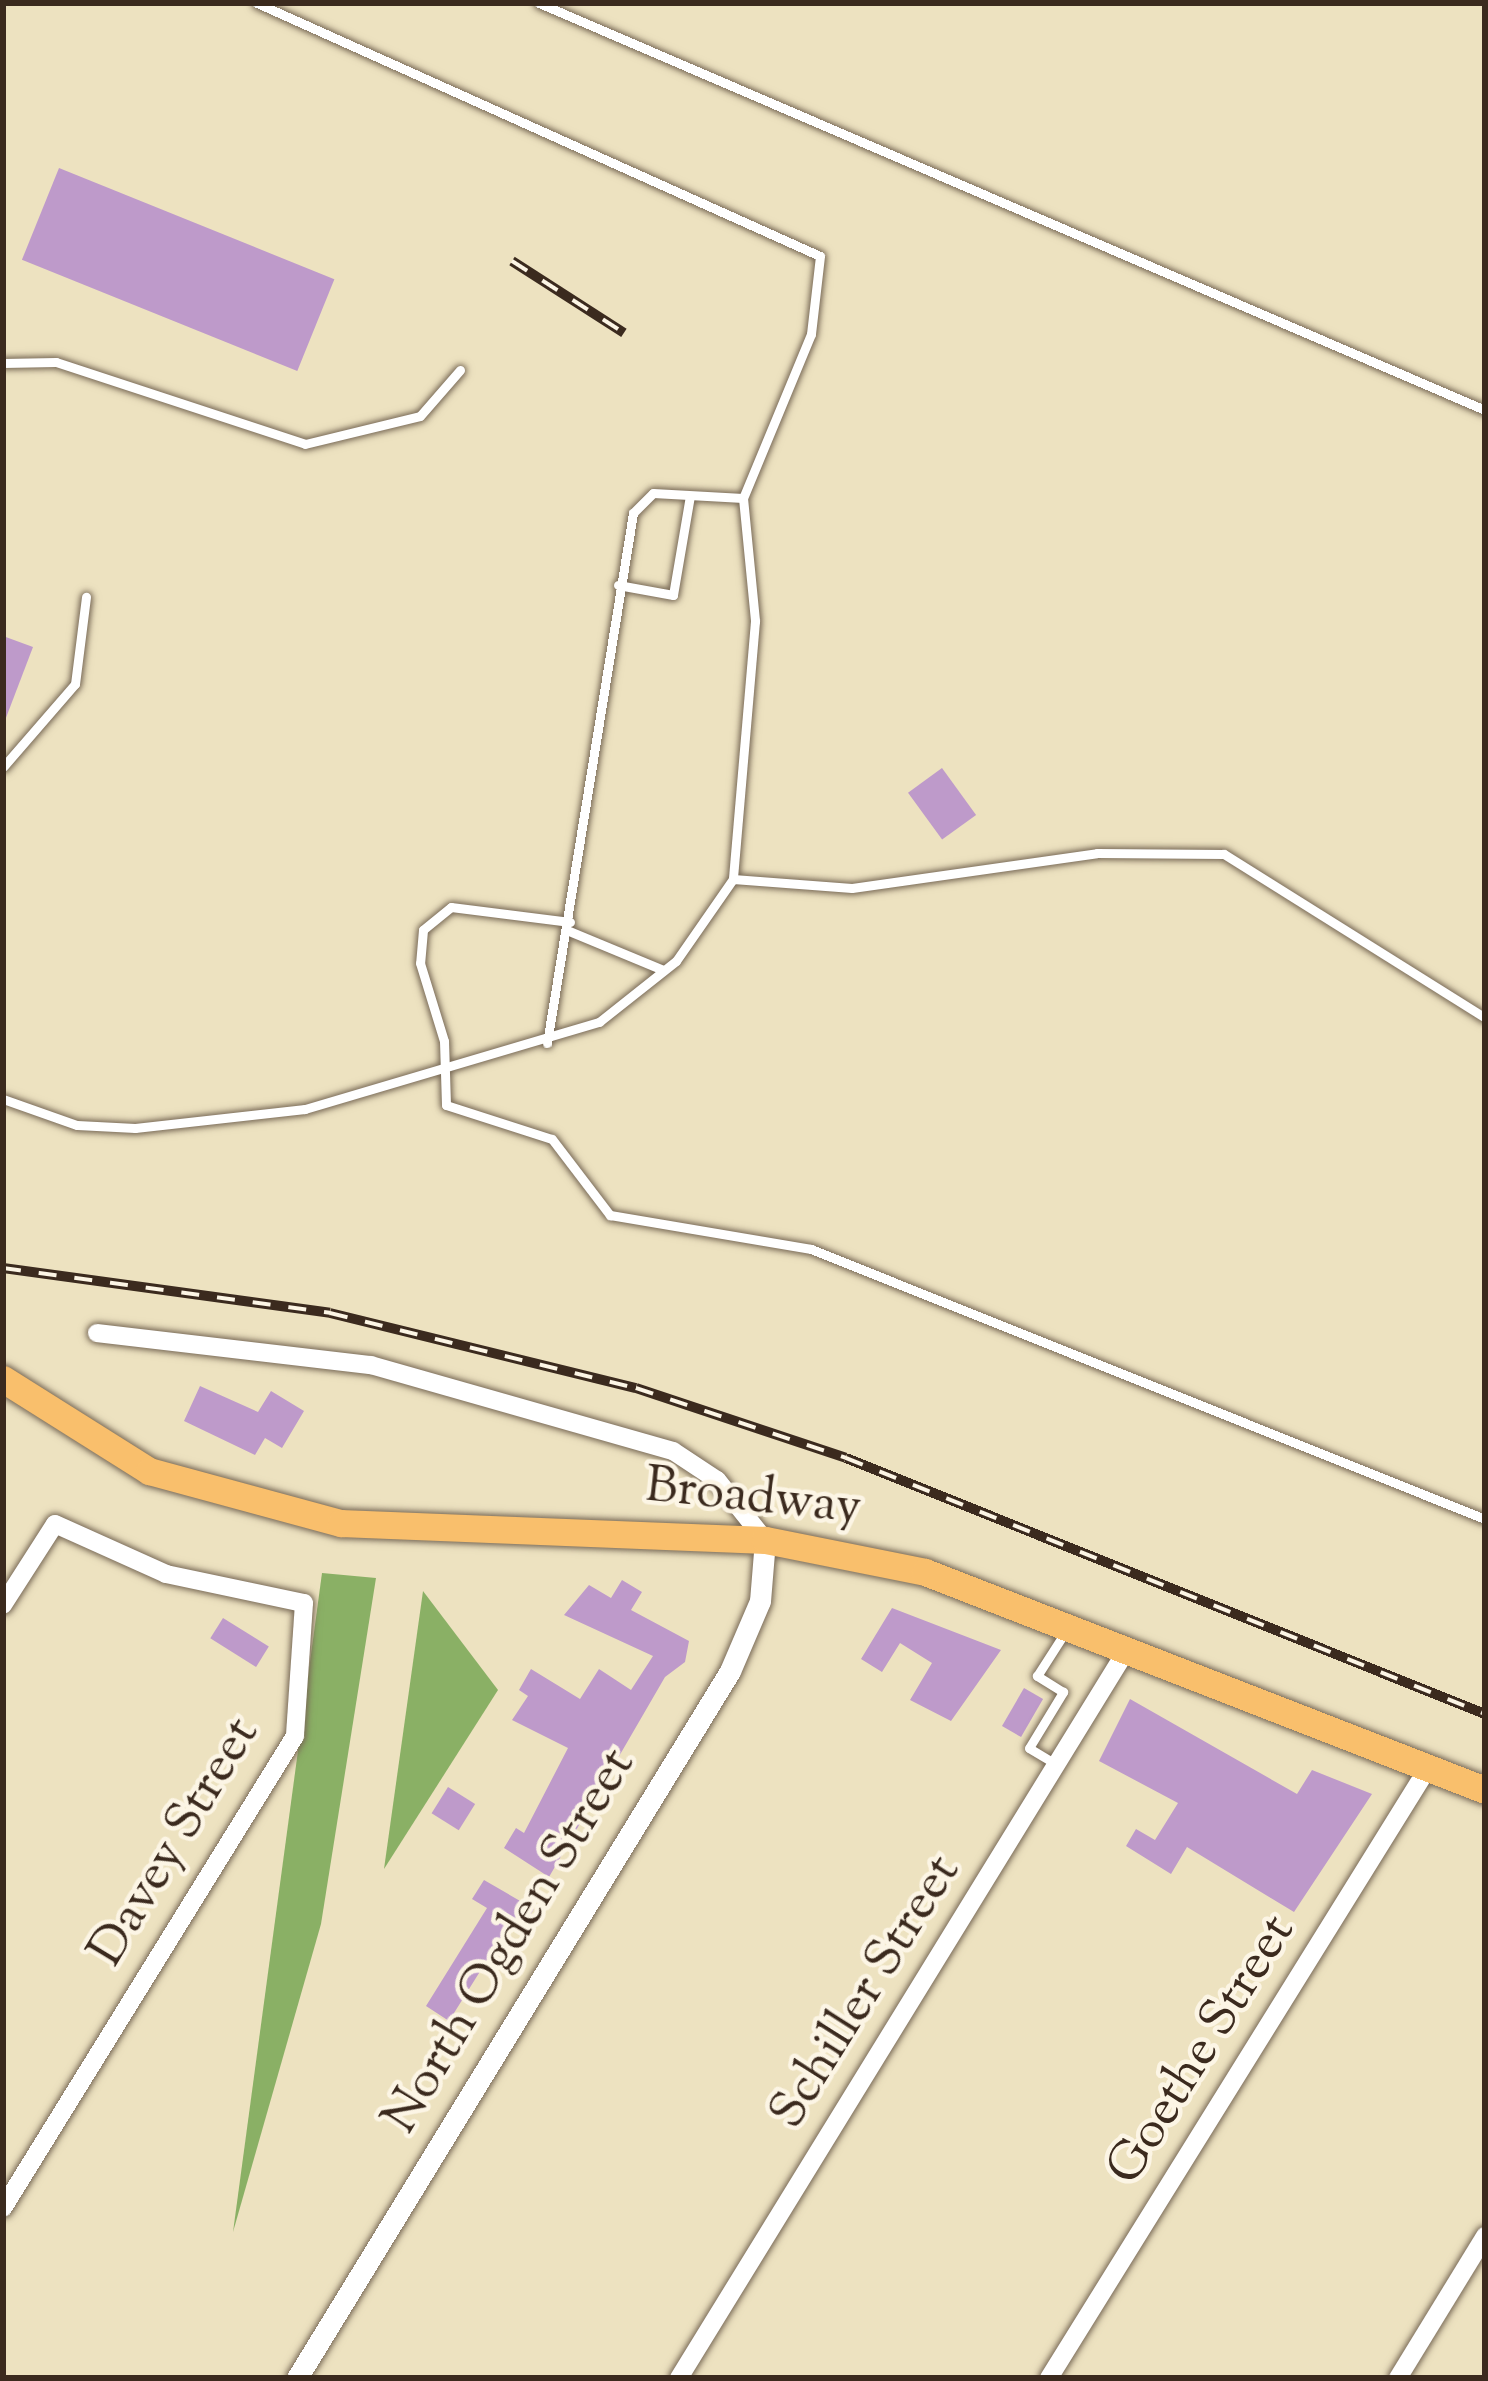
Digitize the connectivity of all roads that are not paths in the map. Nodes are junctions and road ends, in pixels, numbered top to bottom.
1 (257, 3) edge
2 (539, 3) edge
3 (3, 363) edge
4 (460, 370) dead end
5 (1485, 410) edge
6 (690, 496) junction
7 (743, 498) junction
8 (618, 585) junction
9 (86, 597) dead end
10 (3, 767) edge
11 (733, 879) junction
12 (570, 927) junction
13 (663, 970) junction
14 (1485, 1018) edge
15 (547, 1043) junction
16 (440, 1072) junction
17 (3, 1099) edge
18 (97, 1333) dead end
19 (3, 1379) edge
20 (1485, 1519) edge
21 (765, 1540) junction
22 (3, 1605) edge
23 (1066, 1629) junction
24 (1126, 1651) junction
25 (1056, 1765) junction
26 (1428, 1768) junction
27 (1485, 1790) edge
28 (3, 2208) edge
29 (1485, 2236) edge
30 (297, 2378) edge
31 (679, 2378) edge
32 (1049, 2378) edge
33 (1398, 2378) edge

1 - 7 lane
2 - 5 lane
3 - 4 lane
6 - 7 lane
6 - 8 lane
6 - 8 lane
7 - 11 lane
8 - 12 lane
9 - 10 lane
11 - 13 lane
11 - 14 lane
12 - 13 lane
12 - 15 lane
12 - 16 lane
13 - 15 lane
15 - 16 lane
16 - 17 lane
16 - 20 lane
18 - 21 street
19 - 21 main road, Broadway
21 - 23 main road, Broadway
21 - 30 street, North Ogden Street
22 - 28 street, Davey Street
23 - 24 main road, Broadway
23 - 25 lane
24 - 25 street, Schiller Street
24 - 26 main road, Broadway
25 - 31 street, Schiller Street
26 - 27 main road, Broadway
26 - 32 street, Goethe Street
29 - 33 street

